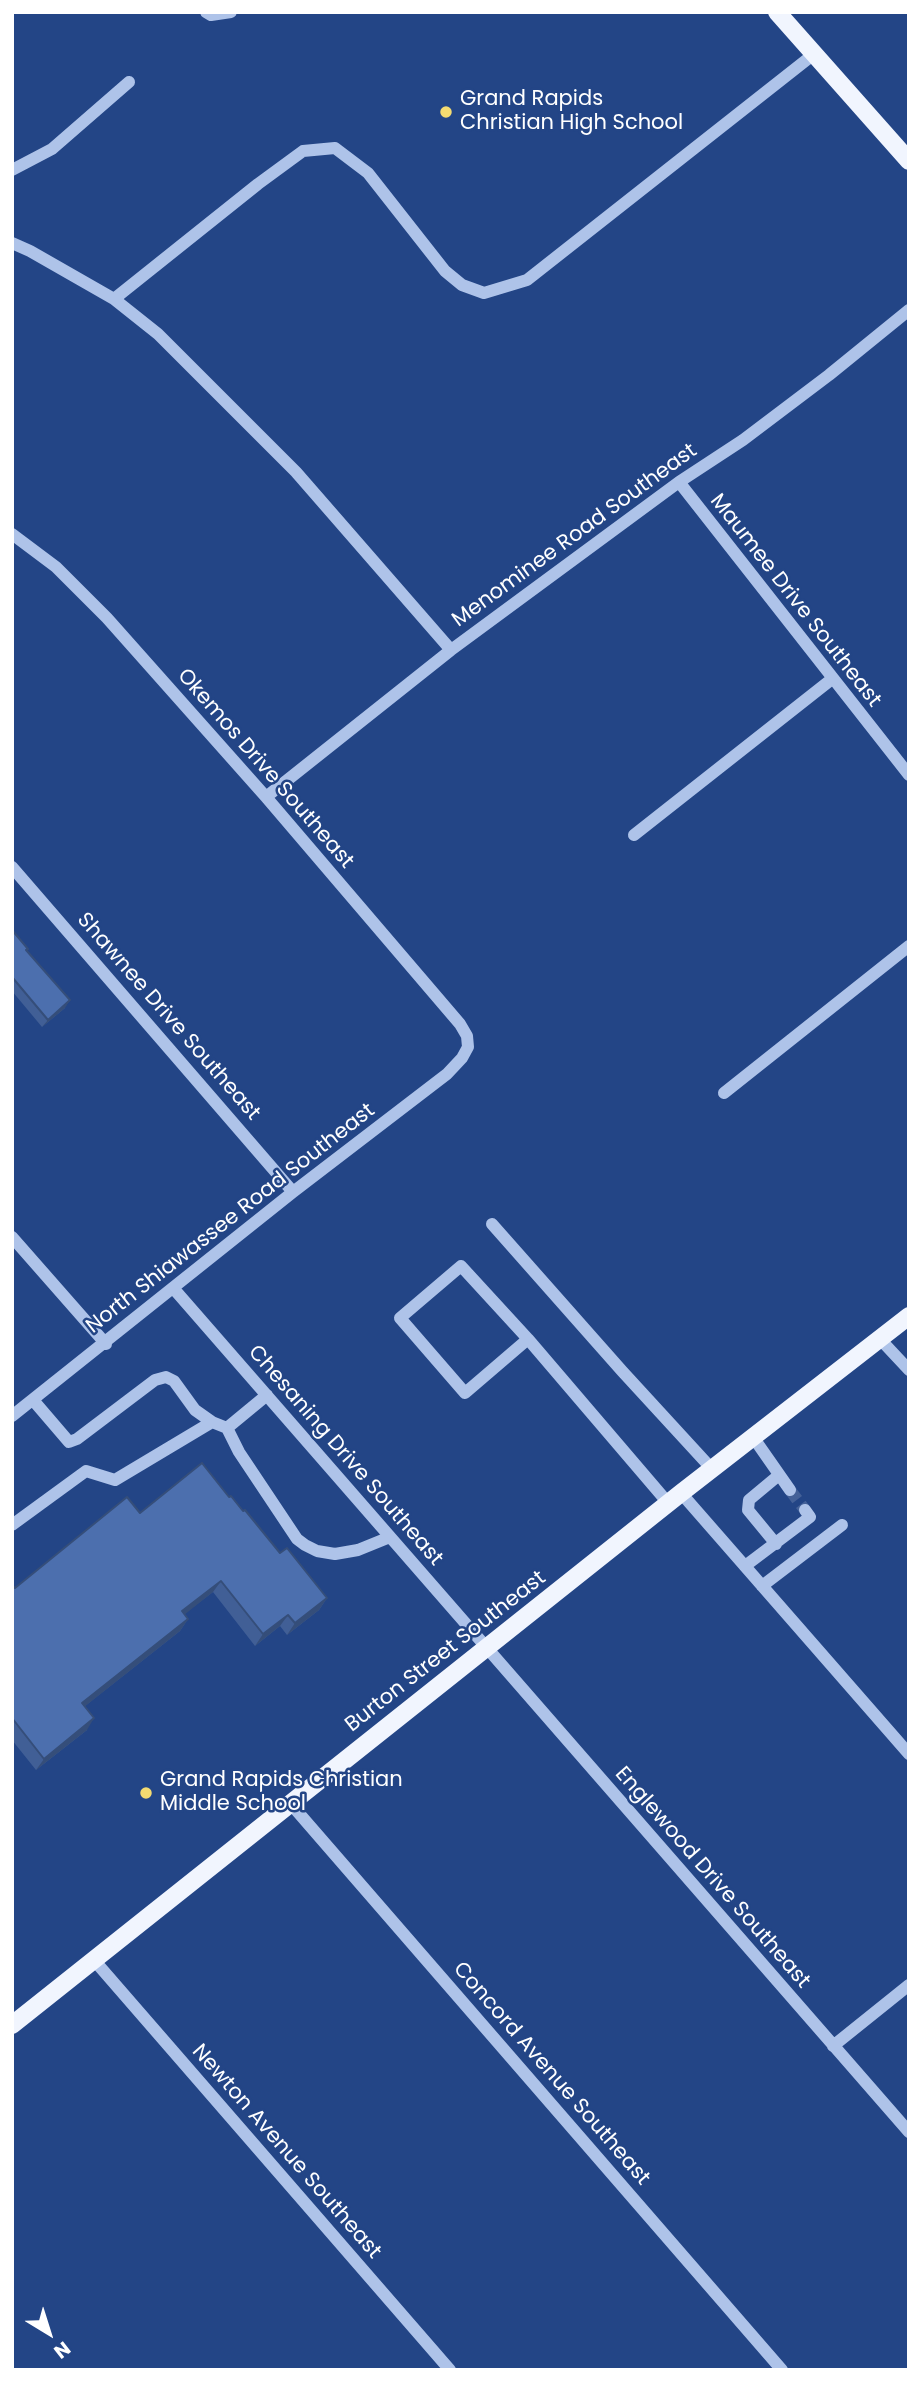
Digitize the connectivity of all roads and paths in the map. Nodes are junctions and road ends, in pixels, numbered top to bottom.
1 (206, 12) edge
2 (231, 12) edge
3 (778, 12) edge
4 (814, 54) junction
5 (129, 82) dead end
6 (909, 161) edge
7 (12, 170) edge
8 (12, 243) edge
9 (114, 299) junction
10 (909, 310) edge
11 (679, 482) junction
12 (12, 534) edge
13 (451, 650) junction
14 (832, 679) junction
15 (909, 775) edge
16 (266, 797) junction
17 (634, 835) dead end
18 (12, 867) edge
19 (909, 946) edge
20 (468, 1046) joint
21 (724, 1093) dead end
22 (293, 1192) junction
23 (492, 1224) dead end
24 (12, 1237) edge
25 (174, 1289) junction
26 (909, 1316) edge
27 (528, 1339) junction
28 (880, 1339) junction
29 (106, 1344) junction
30 (909, 1370) edge
31 (267, 1395) junction
32 (33, 1401) junction
33 (12, 1416) edge
34 (212, 1422) junction
35 (227, 1428) junction
36 (753, 1437) junction
37 (712, 1469) junction
38 (779, 1475) junction
39 (790, 1490) tunnel mouth
40 (675, 1499) junction
41 (808, 1514) dead end
42 (12, 1525) edge
43 (842, 1525) dead end
44 (390, 1537) junction
45 (776, 1544) junction
46 (746, 1566) junction
47 (762, 1586) junction
48 (487, 1648) junction
49 (909, 1754) edge
50 (290, 1803) junction
51 (94, 1960) junction
52 (909, 1985) edge
53 (12, 2025) edge
54 (833, 2046) junction
55 (909, 2132) edge
56 (450, 2370) edge
57 (782, 2370) edge

1 - 2 street
3 - 4 main road
4 - 6 main road
4 - 9 street
5 - 7 street
8 - 9 street
9 - 13 street
10 - 11 street, Menominee Road Southeast
11 - 13 street, Menominee Road Southeast
11 - 14 street, Maumee Drive Southeast
12 - 16 street, Okemos Drive Southeast
13 - 16 street, Menominee Road Southeast
14 - 15 street, Maumee Drive Southeast
14 - 17 street
16 - 20 street, Okemos Drive Southeast
18 - 22 street, Shawnee Drive Southeast
19 - 21 street
20 - 22 street, North Shiawassee Road Southeast
22 - 25 street, North Shiawassee Road Southeast
23 - 37 street
24 - 29 street
25 - 29 street, North Shiawassee Road Southeast
25 - 31 street, Chesaning Drive Southeast
26 - 28 main road, Burton Street Southeast
27 - 27 street
27 - 40 street
28 - 30 street
28 - 36 main road, Burton Street Southeast
29 - 32 street, North Shiawassee Road Southeast
31 - 35 street
31 - 44 street, Chesaning Drive Southeast
32 - 33 street, North Shiawassee Road Southeast
32 - 34 street
34 - 35 street
34 - 42 street
35 - 44 street
36 - 37 main road, Burton Street Southeast
36 - 38 street
37 - 40 main road, Burton Street Southeast
38 - 39 street
38 - 45 street
40 - 46 street
40 - 48 main road, Burton Street Southeast
41 - 45 street
43 - 47 street
44 - 48 street, Chesaning Drive Southeast
45 - 46 street
46 - 47 street
47 - 49 street
48 - 50 main road, Burton Street Southeast
48 - 54 street, Englewood Drive Southeast
50 - 51 main road, Burton Street Southeast
50 - 57 street, Concord Avenue Southeast
51 - 53 main road, Burton Street Southeast
51 - 56 street, Newton Avenue Southeast
52 - 54 street
54 - 55 street, Englewood Drive Southeast

